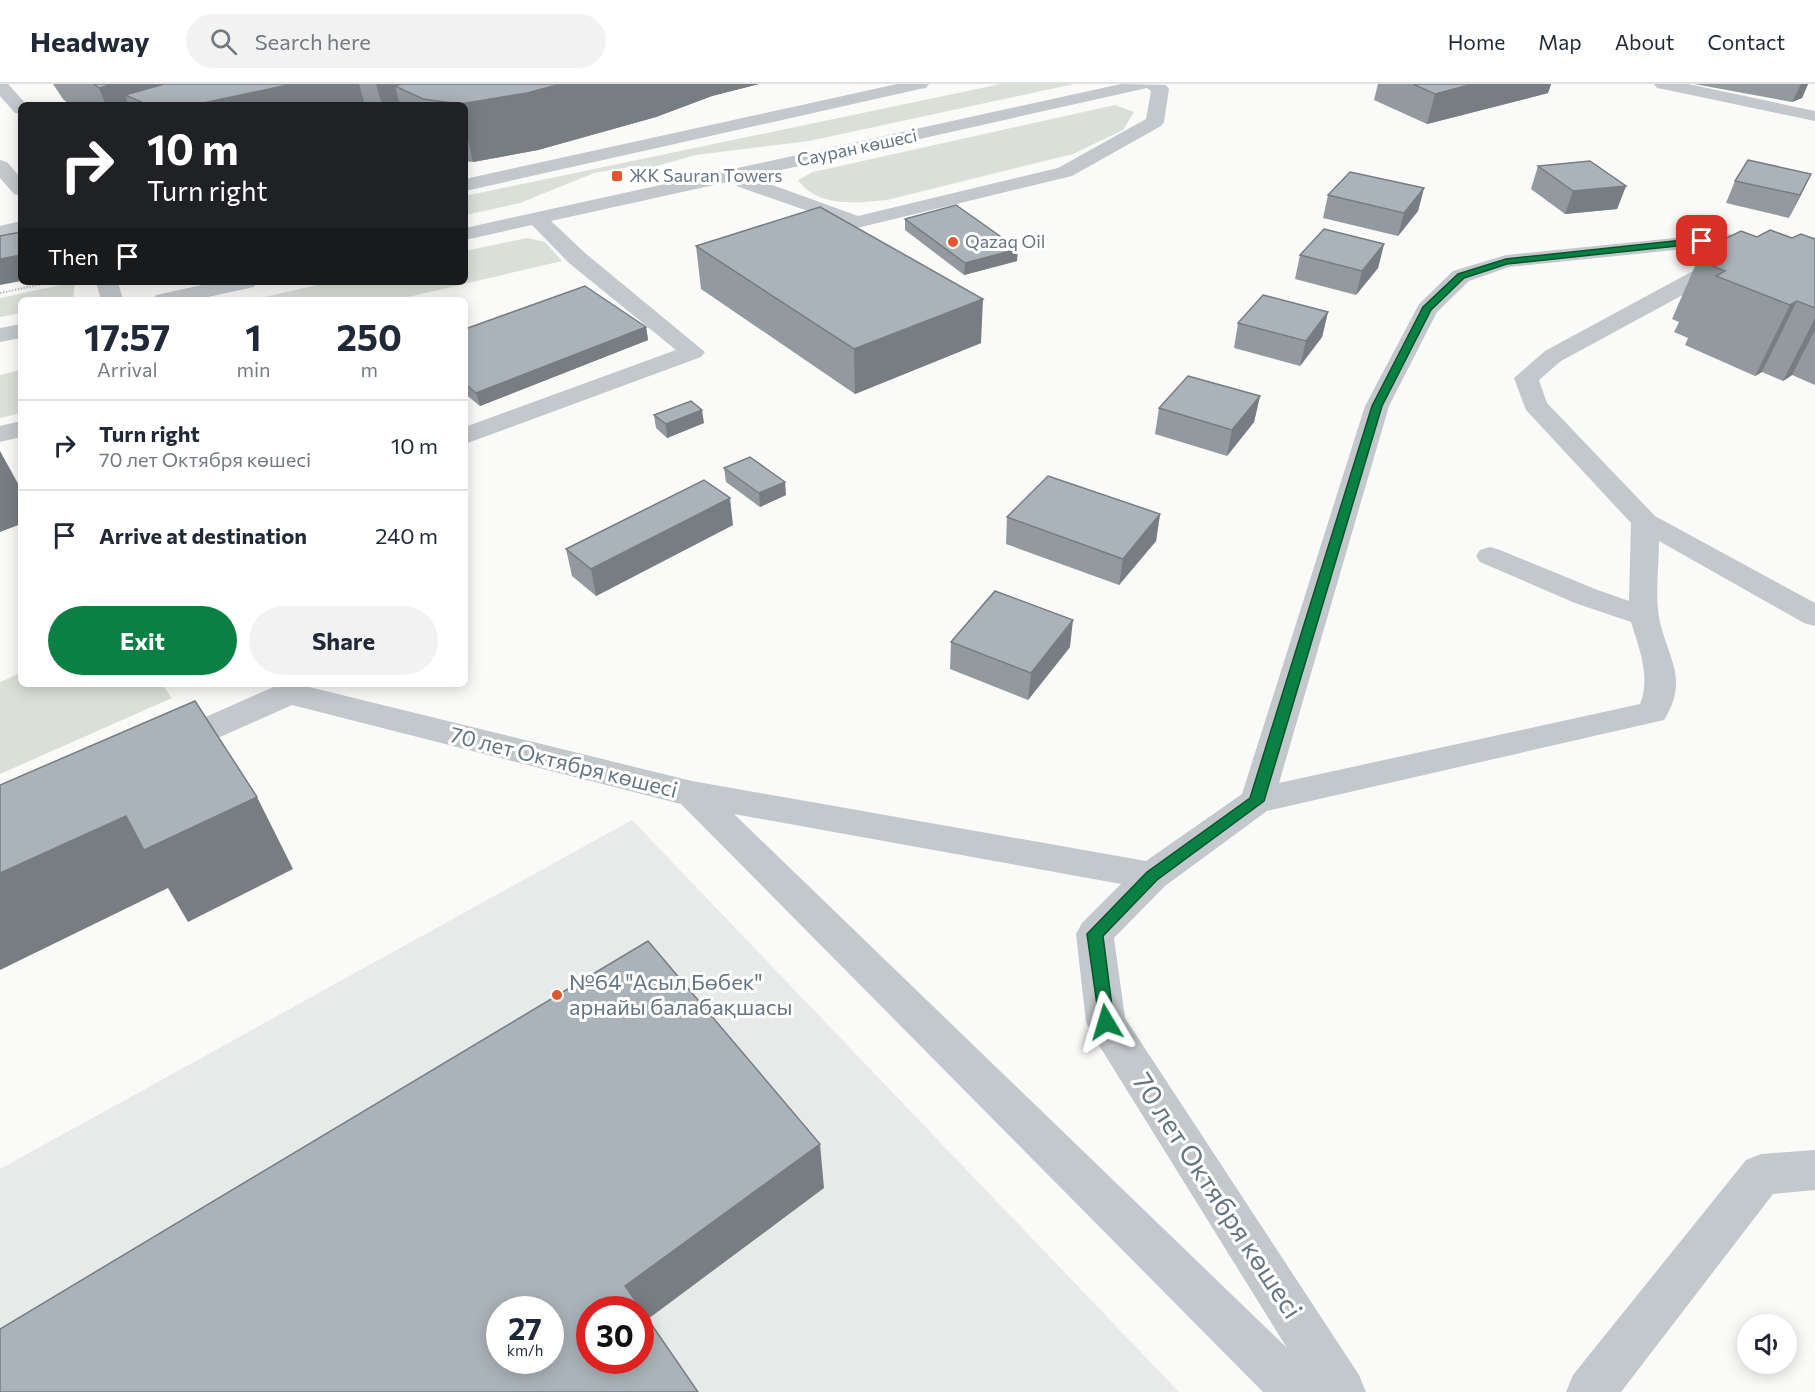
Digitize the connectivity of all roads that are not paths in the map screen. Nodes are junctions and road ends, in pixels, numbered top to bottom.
1 (920, 84) edge
2 (1144, 84) edge
3 (1151, 84) edge
4 (1663, 84) edge
5 (0, 86) edge
6 (881, 87) edge
7 (18, 106) edge
8 (1815, 116) edge
9 (0, 166) edge
10 (736, 174) junction
11 (468, 183) edge
12 (18, 187) edge
13 (536, 218) junction
14 (18, 228) edge
15 (0, 232) edge
16 (468, 233) edge
17 (1815, 259) edge
18 (232, 285) edge
19 (1815, 292) edge
20 (178, 297) edge
21 (18, 332) edge
22 (0, 335) edge
23 (18, 430) edge
24 (0, 434) edge
25 (468, 435) edge
26 (1645, 522) junction
27 (1490, 556) dead end
28 (1644, 616) junction
29 (1815, 616) edge
30 (139, 759) edge
31 (692, 794) junction
32 (1257, 801) junction
33 (1152, 876) junction
34 (1815, 1170) edge
35 (1297, 1392) edge
36 (1342, 1392) edge
37 (1590, 1392) edge

1 - 6 street
2 - 10 street, Сауран көшесі
3 - 10 street
4 - 8 street
5 - 7 street
6 - 11 street
9 - 12 street
10 - 13 street, Сауран көшесі
13 - 16 street, Сауран көшесі
13 - 25 street
14 - 15 street
17 - 32 street
18 - 20 street
19 - 26 street
21 - 22 street
23 - 24 street
26 - 28 street
26 - 29 street
27 - 28 street
28 - 32 street
30 - 31 street, 70 лет Октября көшесі
31 - 33 street, 70 лет Октября көшесі
31 - 35 street
32 - 33 street, 70 лет Октября көшесі
33 - 36 street, 70 лет Октября көшесі
34 - 37 street

